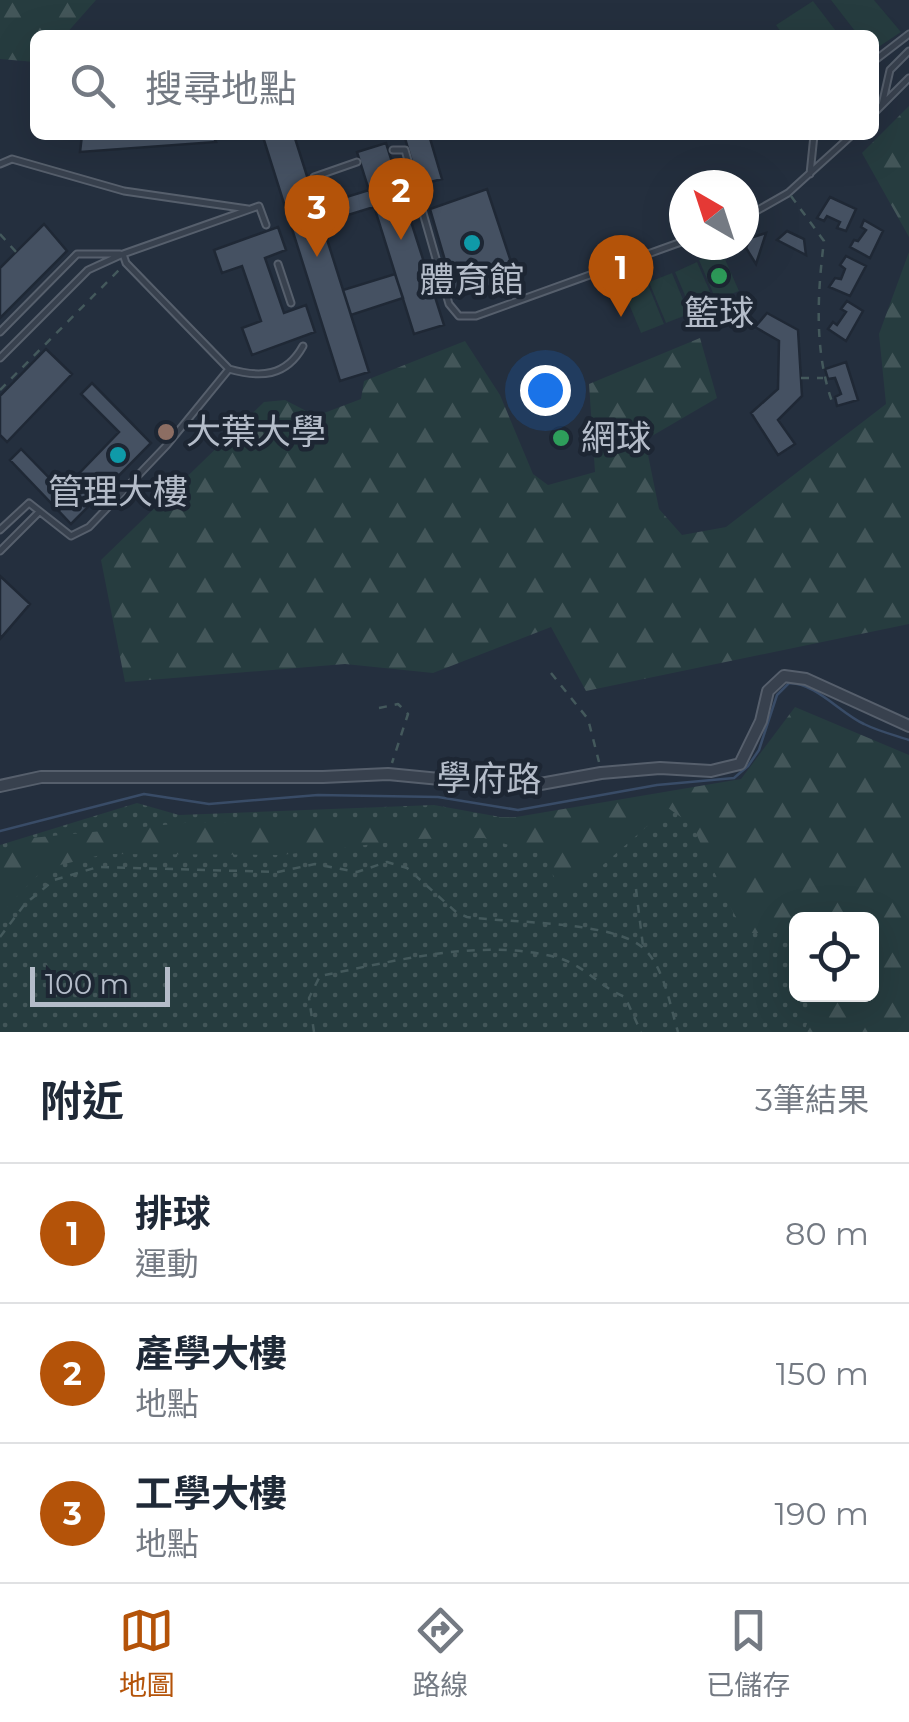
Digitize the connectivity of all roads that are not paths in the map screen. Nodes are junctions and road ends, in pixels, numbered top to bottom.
1 (909, 34) edge
2 (909, 51) edge
3 (879, 56) edge
4 (909, 78) edge
5 (882, 105) junction
6 (879, 108) edge
7 (813, 140) edge
8 (847, 140) edge
9 (393, 150) dead end
10 (357, 162) dead end
11 (0, 164) edge
12 (810, 174) junction
13 (314, 178) dead end
14 (251, 209) junction
15 (759, 209) edge
16 (266, 225) dead end
17 (669, 246) edge
18 (123, 254) junction
19 (278, 264) dead end
20 (291, 302) dead end
21 (0, 332) edge
22 (304, 346) dead end
23 (0, 358) edge
24 (229, 369) junction
25 (38, 512) junction
26 (0, 530) edge
27 (0, 551) edge
28 (909, 726) edge
29 (0, 786) edge

1 - 3 lane
2 - 5 lane
4 - 5 lane
5 - 6 lane
7 - 12 lane
8 - 12 lane
9 - 17 lane
10 - 13 lane
11 - 14 lane
12 - 15 lane
14 - 16 lane
14 - 18 lane
18 - 21 lane
18 - 23 lane
18 - 24 lane
19 - 20 lane
22 - 24 lane
24 - 25 lane
25 - 26 lane
25 - 27 lane
28 - 29 street, 學府路

